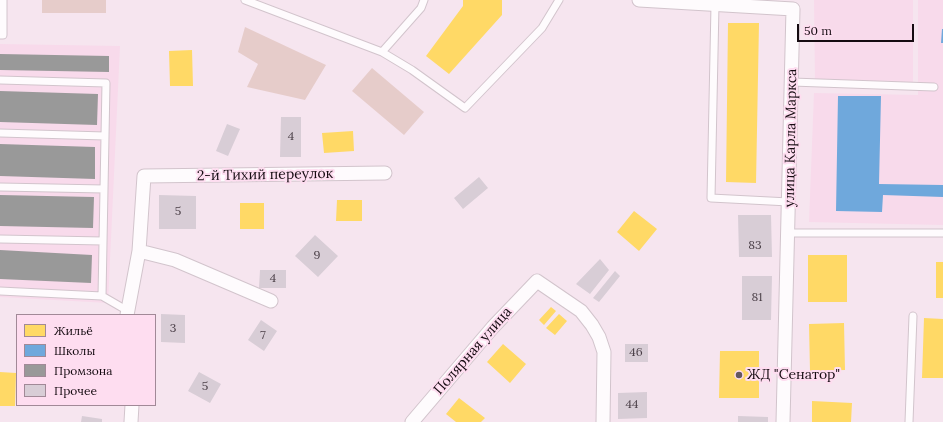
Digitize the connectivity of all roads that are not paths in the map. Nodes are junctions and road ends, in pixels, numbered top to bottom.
1 (3, 0) edge
2 (245, 0) edge
3 (424, 0) edge
4 (559, 0) edge
5 (639, 0) edge
6 (794, 4) edge
7 (715, 5) junction
8 (0, 35) edge
9 (382, 52) junction
10 (0, 80) edge
11 (792, 82) junction
12 (934, 87) dead end
13 (0, 133) edge
14 (105, 136) junction
15 (385, 173) dead end
16 (0, 187) edge
17 (104, 189) junction
18 (789, 202) junction
19 (943, 232) edge
20 (788, 233) junction
21 (0, 239) edge
22 (103, 241) junction
23 (140, 251) junction
24 (0, 291) edge
25 (102, 296) junction
26 (271, 301) dead end
27 (128, 313) edge
28 (913, 316) dead end
29 (132, 406) edge
30 (131, 422) edge
31 (412, 422) edge
32 (603, 422) edge
33 (783, 422) edge
34 (909, 422) edge

1 - 8 lane
2 - 9 lane
3 - 9 lane
4 - 9 lane
5 - 7 street, улица Карла Маркса
6 - 7 street, улица Карла Маркса
6 - 11 street, улица Карла Маркса
7 - 18 lane
10 - 14 lane
11 - 12 lane
11 - 18 street, улица Карла Маркса
13 - 14 lane
14 - 17 lane
15 - 23 street, 2-й Тихий переулок
16 - 17 lane
17 - 22 lane
18 - 20 street, улица Карла Маркса
19 - 20 lane
20 - 33 street, улица Карла Маркса
21 - 22 lane
22 - 25 lane
23 - 26 street
23 - 27 street
24 - 25 lane
25 - 27 lane
28 - 34 lane
29 - 30 street
31 - 32 street, Полярная улица

